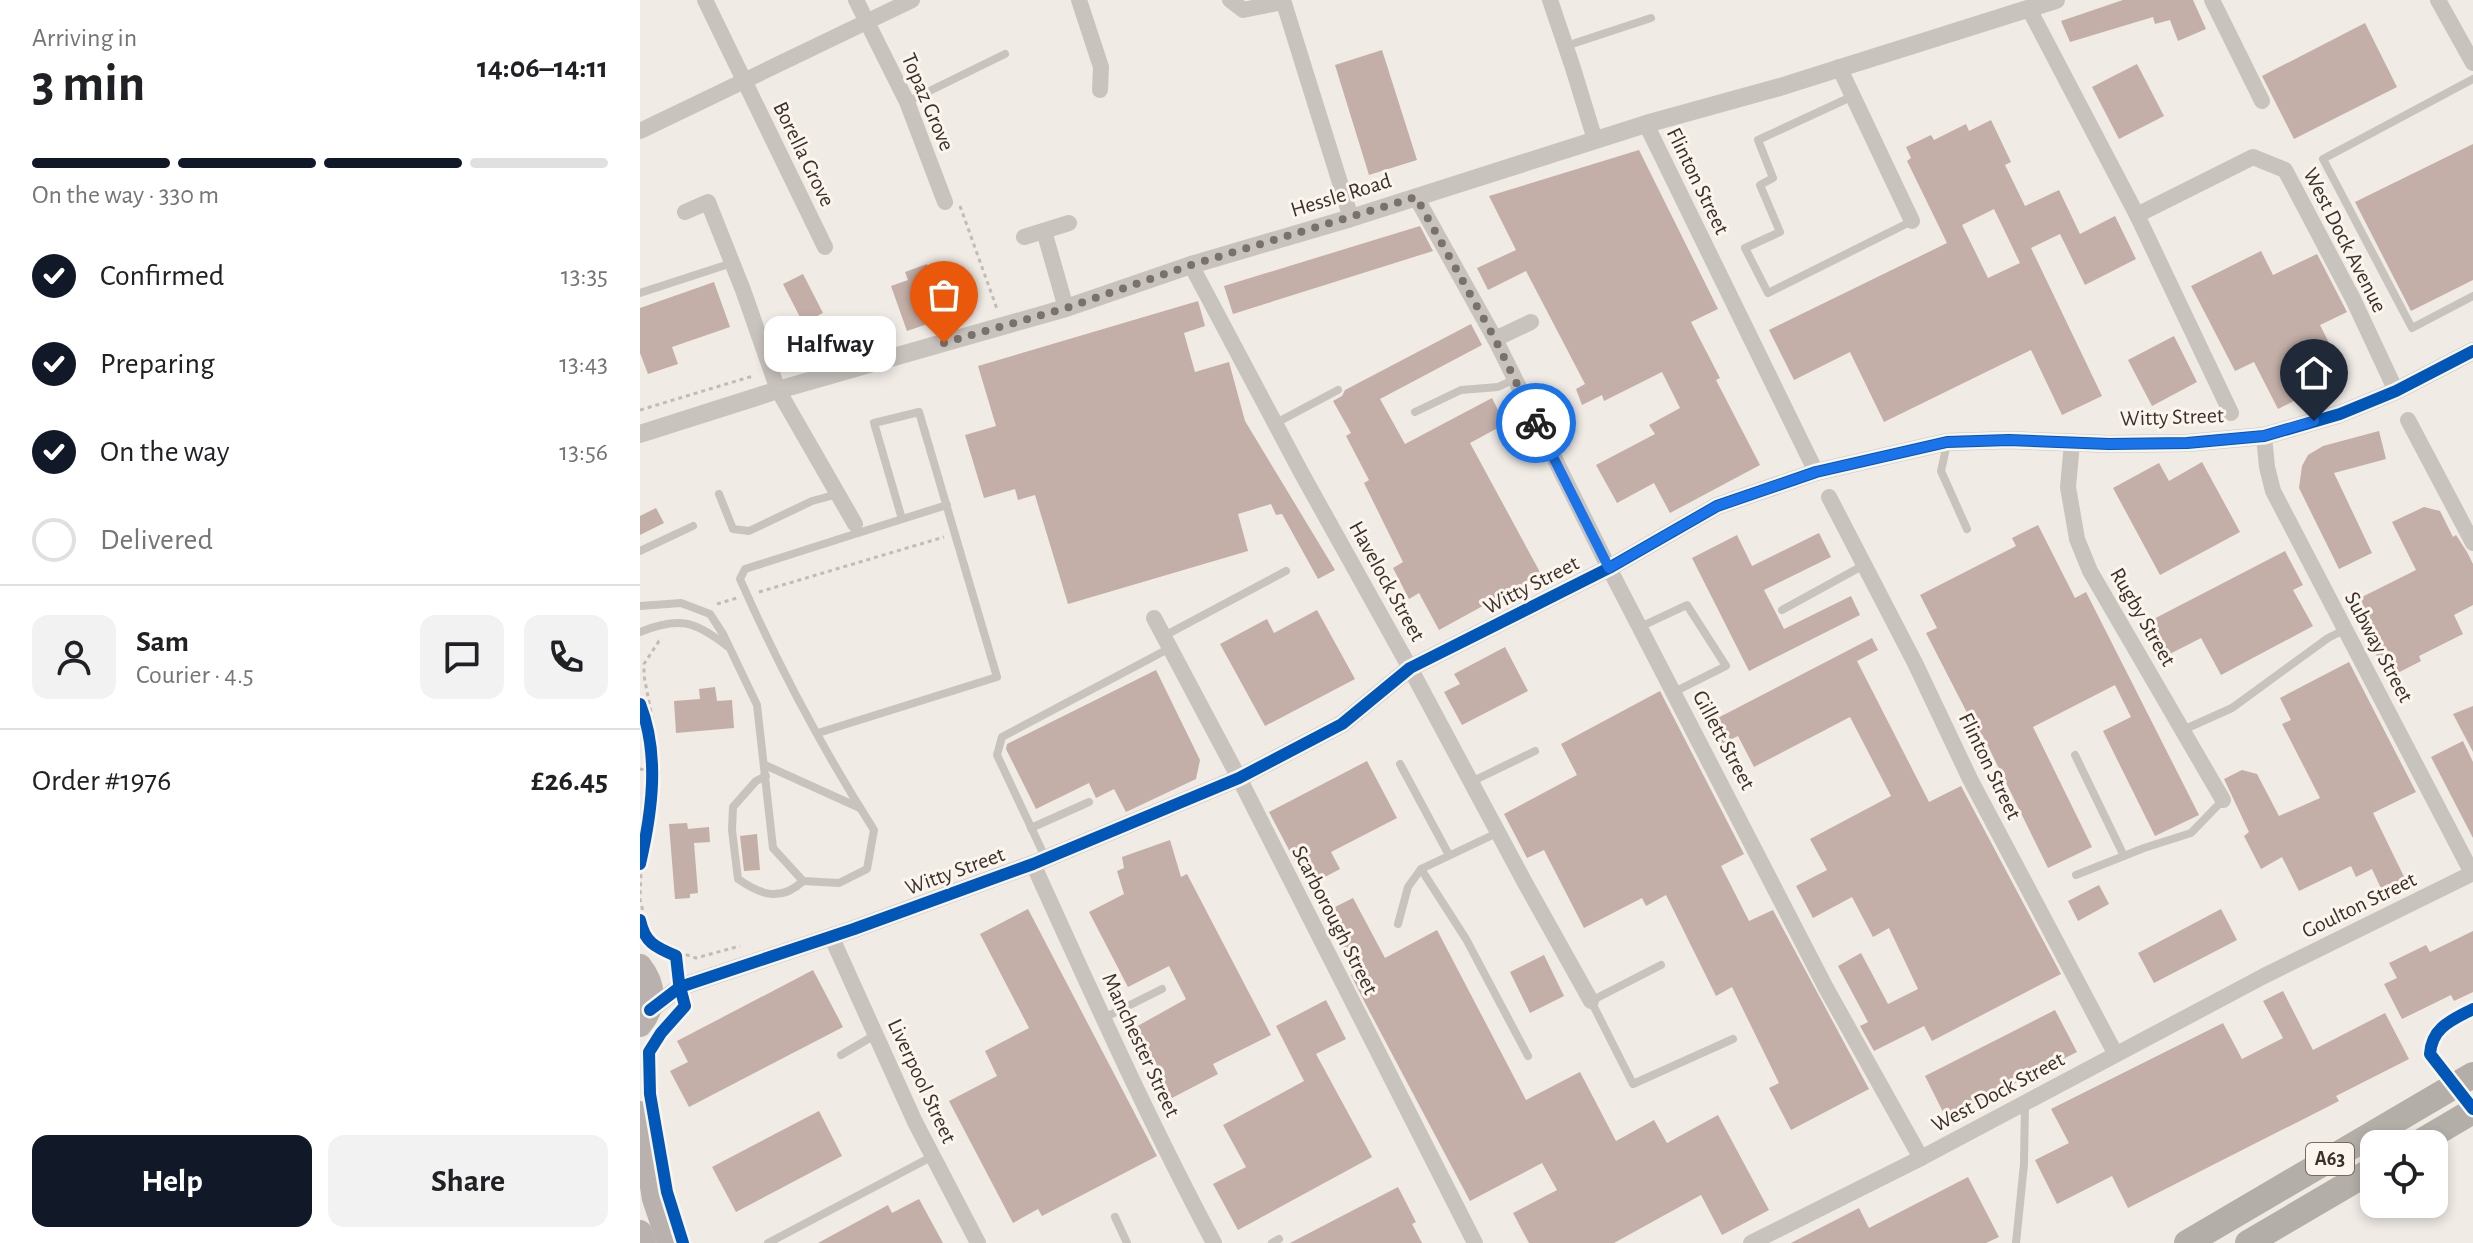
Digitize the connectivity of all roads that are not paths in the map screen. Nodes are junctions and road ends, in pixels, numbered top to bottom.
1 (705, 0) edge
2 (856, 0) edge
3 (912, 0) edge
4 (1079, 0) edge
5 (1230, 0) edge
6 (1550, 0) edge
7 (2212, 0) edge
8 (2438, 0) edge
9 (1287, 1) edge
10 (2042, 3) edge
11 (1651, 18) dead end
12 (867, 21) junction
13 (1566, 46) junction
14 (1005, 54) dead end
15 (2473, 63) edge
16 (1839, 67) junction
17 (2473, 79) edge
18 (743, 81) junction
19 (1100, 90) dead end
20 (1853, 96) junction
21 (2262, 101) dead end
22 (907, 102) junction
23 (1646, 124) junction
24 (640, 131) edge
25 (1595, 140) junction
26 (1416, 197) junction
27 (945, 202) road end
28 (685, 212) dead end
29 (2137, 215) junction
30 (1351, 218) junction
31 (1912, 221) joint
32 (1069, 223) dead end
33 (1044, 231) junction
34 (1024, 237) dead end
35 (825, 247) dead end
36 (732, 263) junction
37 (1191, 265) junction
38 (640, 293) edge
39 (2473, 296) edge
40 (1066, 308) junction
41 (1531, 322) dead end
42 (1495, 339) junction
43 (2473, 351) edge
44 (1515, 379) junction
45 (778, 390) junction
46 (1338, 390) dead end
47 (2396, 391) junction
48 (1415, 412) dead end
49 (2231, 413) dead end
50 (2408, 420) dead end
51 (1275, 423) junction
52 (640, 434) edge
53 (2264, 436) junction
54 (1947, 442) junction
55 (2072, 443) junction
56 (1816, 472) junction
57 (719, 494) dead end
58 (839, 494) junction
59 (1829, 497) dead end
60 (947, 505) junction
61 (902, 519) junction
62 (693, 526) dead end
63 (857, 528) junction
64 (1967, 529) dead end
65 (2473, 543) edge
66 (640, 551) edge
67 (1864, 565) junction
68 (1609, 568) junction
69 (1286, 571) dead end
70 (640, 606) edge
71 (1782, 610) dead end
72 (1154, 618) dead end
73 (1640, 627) junction
74 (2345, 629) junction
75 (640, 632) edge
76 (1167, 642) junction
77 (728, 646) junction
78 (1410, 668) junction
79 (1674, 692) junction
80 (2183, 730) junction
81 (818, 733) junction
82 (1535, 751) dead end
83 (2075, 755) dead end
84 (1400, 764) dead end
85 (765, 765) junction
86 (766, 776) junction
87 (1239, 778) junction
88 (1471, 782) junction
89 (2223, 800) joint
90 (1089, 802) dead end
91 (860, 808) junction
92 (1031, 828) junction
93 (1498, 832) junction
94 (1449, 855) junction
95 (2124, 856) junction
96 (1039, 861) junction
97 (1421, 869) junction
98 (2473, 873) edge
99 (2076, 875) dead end
100 (803, 881) junction
101 (1398, 924) dead end
102 (831, 936) junction
103 (1661, 965) dead end
104 (644, 970) edge
105 (2264, 976) joint
106 (680, 987) junction
107 (1162, 989) dead end
108 (1591, 1001) junction
109 (645, 1017) edge
110 (1103, 1018) junction
111 (876, 1034) junction
112 (1733, 1039) dead end
113 (2115, 1053) junction
114 (841, 1055) dead end
115 (1528, 1056) dead end
116 (2473, 1075) edge
117 (2025, 1103) junction
118 (2473, 1111) edge
119 (640, 1113) edge
120 (2441, 1130) edge
121 (933, 1156) junction
122 (1921, 1158) junction
123 (2360, 1177) edge
124 (1115, 1217) dead end
125 (640, 1232) edge
126 (644, 1243) edge
127 (669, 1243) edge
128 (768, 1243) edge
129 (978, 1243) edge
130 (1127, 1243) edge
131 (1214, 1243) edge
132 (1475, 1243) edge
133 (1751, 1243) edge
134 (2016, 1243) edge
135 (2187, 1243) edge
136 (2248, 1243) edge

1 - 18 street, Borella Grove
2 - 12 street, Topaz Grove
3 - 12 street
4 - 19 street
5 - 9 street
6 - 13 street
7 - 21 street
8 - 15 street
9 - 30 street
10 - 16 street, Hessle Road
10 - 29 street
11 - 13 lane
12 - 18 street
12 - 22 street, Topaz Grove
13 - 25 street
14 - 22 lane
16 - 20 street
16 - 23 street, Hessle Road
17 - 39 lane
18 - 24 street
18 - 35 street, Borella Grove
20 - 31 street
20 - 31 lane
22 - 27 street, Topaz Grove
23 - 25 street, Hessle Road
23 - 56 street, Flinton Street
25 - 26 street, Hessle Road
26 - 30 street, Hessle Road
26 - 42 street, Gillett Street
28 - 36 street
29 - 47 street, West Dock Avenue
29 - 49 street
30 - 37 street, Hessle Road
32 - 33 street
33 - 34 street
33 - 40 street
36 - 38 lane
36 - 45 street
37 - 40 street, Hessle Road
37 - 51 street, Havelock Street
40 - 45 street, Hessle Road
41 - 42 street
42 - 44 street, Gillett Street
43 - 47 street, Witty Street
44 - 48 lane
44 - 68 street, Gillett Street
45 - 52 street, Hessle Road
45 - 58 street
46 - 51 lane
47 - 53 street, Witty Street
50 - 65 street
51 - 78 street, Havelock Street
53 - 55 street, Witty Street
53 - 74 street, Subway Street
54 - 55 street, Witty Street
54 - 56 street, Witty Street
54 - 64 lane
55 - 80 street, Rugby Street
56 - 68 street, Witty Street
57 - 58 lane
58 - 63 street
59 - 67 street, Flinton Street
60 - 61 lane
60 - 61 lane
60 - 81 lane
61 - 63 lane
62 - 66 lane
63 - 81 lane
67 - 71 lane
67 - 113 street, Flinton Street
68 - 73 street, Gillett Street
68 - 78 street, Witty Street
69 - 76 lane
70 - 77 lane
72 - 76 street, Scarborough Street
73 - 79 street, Gillett Street
73 - 79 lane
74 - 80 lane
74 - 98 street, Subway Street
75 - 77 lane
76 - 87 street, Scarborough Street
76 - 92 lane
77 - 85 lane
78 - 87 street, Witty Street
78 - 88 street, Havelock Street
79 - 122 street, Gillett Street
80 - 89 street, Rugby Street
81 - 91 lane
82 - 88 lane
83 - 95 lane
84 - 94 lane
85 - 86 lane
85 - 91 lane
86 - 100 lane
86 - 100 lane
87 - 96 street, Witty Street
87 - 132 street, Scarborough Street
88 - 93 street, Havelock Street
89 - 95 lane
90 - 92 lane
91 - 100 lane
92 - 96 lane
93 - 94 lane
93 - 108 street, Havelock Street
94 - 97 lane
95 - 99 lane
96 - 102 street, Witty Street
96 - 110 street, Manchester Street
97 - 101 lane
97 - 115 lane
98 - 105 street, Goulton Street
102 - 106 street, Witty Street
102 - 111 street, Liverpool Street
103 - 108 lane
104 - 106 street
104 - 109 main road
105 - 113 street, West Dock Street
106 - 109 street, Witty Street
107 - 110 lane
108 - 112 lane
110 - 131 street, Manchester Street
111 - 114 lane
111 - 121 street, Liverpool Street
113 - 117 street, West Dock Street
116 - 135 highway, A63
117 - 122 street, West Dock Street
117 - 134 lane
118 - 120 highway
119 - 127 main road
121 - 128 lane
121 - 129 street, Liverpool Street
122 - 133 street, West Dock Street
123 - 136 highway, A63
124 - 130 lane
125 - 126 main road

